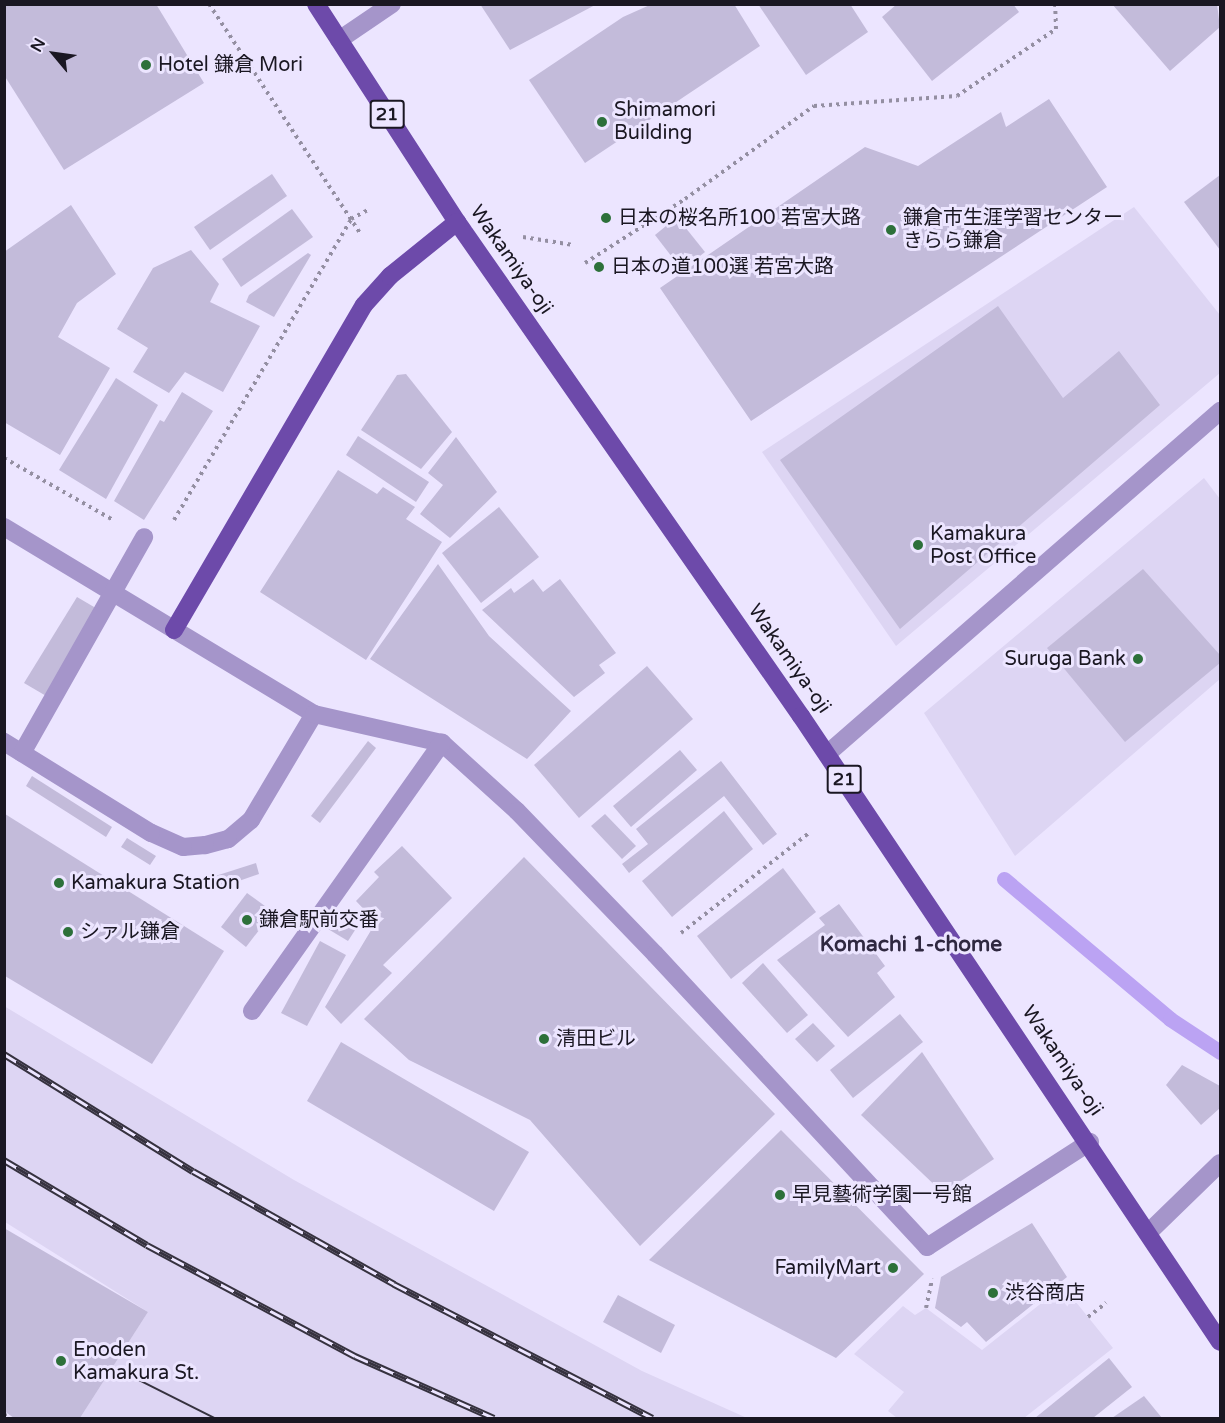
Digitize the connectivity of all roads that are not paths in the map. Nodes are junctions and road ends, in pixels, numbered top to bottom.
1 (316, 4) edge
2 (392, 4) edge
3 (339, 40) junction
4 (457, 222) junction
5 (1221, 411) edge
6 (4, 527) edge
7 (144, 537) road end
8 (113, 594) junction
9 (174, 630) junction
10 (314, 714) junction
11 (4, 742) edge
12 (442, 742) junction
13 (22, 753) junction
14 (827, 754) junction
15 (252, 1011) dead end
16 (1090, 1142) junction
17 (1221, 1163) edge
18 (1149, 1232) junction
19 (1221, 1342) edge

1 - 3 main road, Wakamiya-oji / 21
2 - 3 street
3 - 4 main road, Wakamiya-oji / 21
4 - 9 main road
4 - 14 main road, Wakamiya-oji / 21
5 - 14 street
6 - 8 street
7 - 8 street
8 - 9 street
8 - 13 street
9 - 10 street
10 - 12 street
10 - 13 street
11 - 13 street
12 - 15 street
12 - 16 street
14 - 16 main road, Wakamiya-oji / 21
16 - 18 main road, Wakamiya-oji / 21
17 - 18 street
18 - 19 main road, Wakamiya-oji / 21

